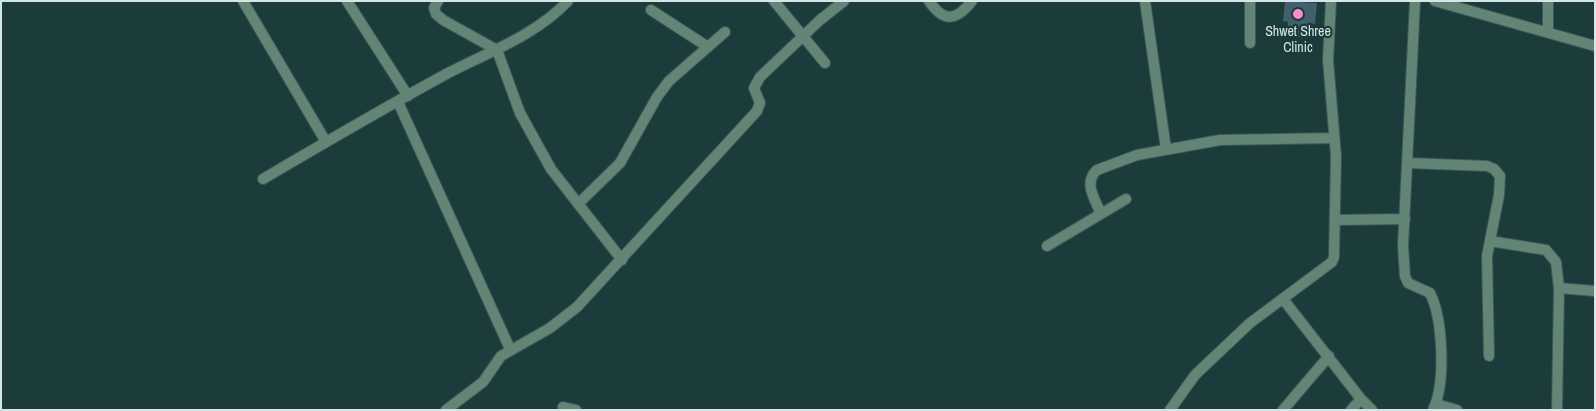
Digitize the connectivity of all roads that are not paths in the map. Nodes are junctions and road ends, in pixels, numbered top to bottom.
1 (243, 1) edge
2 (347, 1) edge
3 (438, 1) edge
4 (568, 1) edge
5 (774, 1) edge
6 (844, 1) edge
7 (929, 1) edge
8 (972, 1) edge
9 (1145, 1) edge
10 (1250, 1) edge
11 (1331, 1) edge
12 (1415, 1) edge
13 (1435, 1) edge
14 (1548, 1) edge
15 (652, 10) dead end
16 (725, 32) dead end
17 (1548, 32) junction
18 (802, 38) junction
19 (1250, 44) dead end
20 (1595, 46) edge
21 (708, 47) junction
22 (497, 50) junction
23 (825, 64) dead end
24 (408, 96) junction
25 (398, 102) junction
26 (1334, 138) junction
27 (326, 142) junction
28 (1166, 149) junction
29 (1408, 162) junction
30 (263, 179) dead end
31 (1126, 199) dead end
32 (578, 204) junction
33 (1101, 214) junction
34 (1405, 219) junction
35 (1335, 220) junction
36 (1490, 241) junction
37 (1047, 246) dead end
38 (622, 260) junction
39 (1559, 288) junction
40 (1595, 291) edge
41 (1283, 299) junction
42 (510, 349) junction
43 (1329, 356) junction
44 (1489, 356) dead end
45 (1361, 399) junction
46 (563, 407) dead end
47 (1435, 407) edge
48 (446, 410) edge
49 (576, 410) edge
50 (1170, 410) edge
51 (1283, 410) edge
52 (1351, 410) edge
53 (1372, 410) edge
54 (1457, 410) edge
55 (1557, 410) edge

1 - 27 street
2 - 24 street
3 - 22 street
4 - 22 street
5 - 18 street
6 - 18 street
7 - 8 street
9 - 28 street
10 - 19 street
11 - 26 street
12 - 29 street
13 - 17 street
14 - 17 street
15 - 21 street
16 - 21 street
17 - 20 street
18 - 23 street
18 - 38 street
21 - 32 street
22 - 24 street
22 - 32 street
24 - 25 street
25 - 27 street
25 - 42 street
26 - 28 street
26 - 35 street
27 - 30 street
28 - 33 street
29 - 34 street
29 - 36 street
31 - 33 street
32 - 38 street
33 - 37 street
34 - 35 street
34 - 47 street
35 - 41 street
36 - 39 street
36 - 44 street
38 - 42 street
39 - 40 street
39 - 55 street
41 - 43 street
41 - 50 street
42 - 48 street
43 - 45 street
43 - 51 street
45 - 52 street
45 - 53 street
46 - 49 street
47 - 54 street

